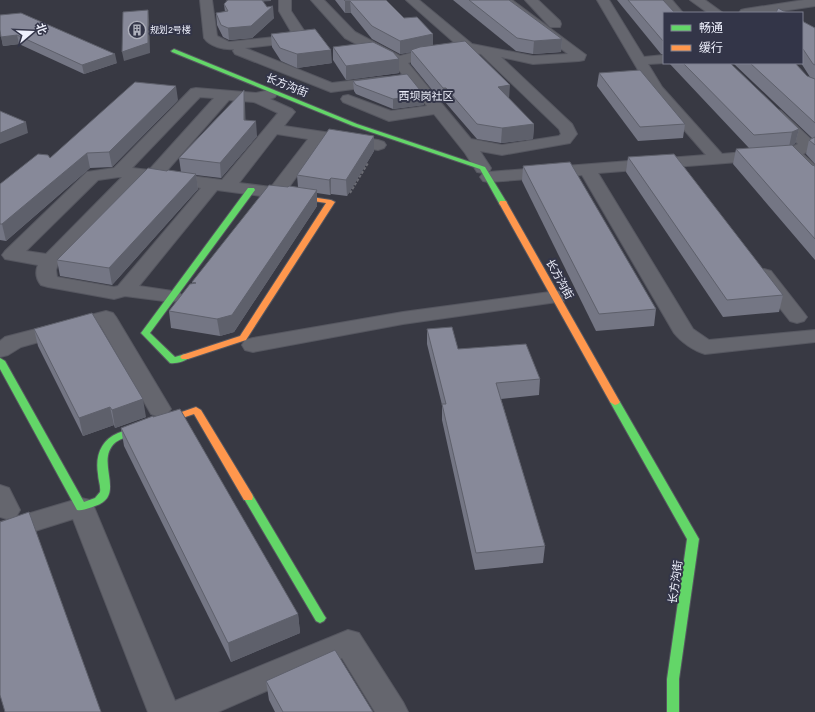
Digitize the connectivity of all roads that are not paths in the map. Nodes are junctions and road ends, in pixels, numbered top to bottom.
1 (206, 0) edge
2 (285, 0) edge
3 (317, 0) edge
4 (412, 0) edge
5 (504, 0) edge
6 (531, 0) edge
7 (603, 0) edge
8 (665, 0) edge
9 (696, 0) edge
10 (815, 2) edge
11 (780, 10) edge
12 (676, 12) edge
13 (715, 12) edge
14 (757, 12) edge
15 (468, 48) junction
16 (570, 48) junction
17 (485, 50) junction
18 (174, 51) dead end
19 (240, 51) dead end
20 (663, 60) edge
21 (399, 61) junction
22 (640, 61) junction
23 (411, 77) junction
24 (274, 92) junction
25 (257, 98) junction
26 (348, 99) dead end
27 (768, 107) edge
28 (437, 109) junction
29 (273, 128) junction
30 (318, 136) junction
31 (465, 143) junction
32 (378, 145) road end
33 (793, 153) junction
34 (718, 159) junction
35 (678, 162) junction
36 (587, 169) junction
37 (486, 172) junction
38 (127, 173) junction
39 (815, 175) edge
40 (153, 176) junction
41 (692, 180) edge
42 (220, 186) junction
43 (251, 190) junction
44 (276, 193) junction
45 (50, 261) junction
46 (754, 261) edge
47 (125, 290) junction
48 (172, 296) junction
49 (557, 297) junction
50 (797, 317) dead end
51 (815, 336) edge
52 (253, 346) dead end
53 (0, 350) edge
54 (0, 361) edge
55 (159, 409) dead end
56 (81, 506) junction
57 (2, 512) edge
58 (320, 618) dead end
59 (164, 712) edge
60 (184, 712) edge
61 (392, 712) edge
62 (673, 712) edge

1 - 2 street
3 - 21 street
4 - 15 street
5 - 16 street
6 - 16 street
7 - 22 street
8 - 12 street
9 - 13 street
10 - 11 street
11 - 14 street
15 - 17 street
15 - 21 street
16 - 17 street
17 - 31 street
18 - 24 street, 长方沟街
19 - 23 street
20 - 22 street
21 - 23 street
22 - 34 street
23 - 28 street
24 - 25 street
24 - 37 street, 长方沟街
25 - 29 street
25 - 38 street
25 - 40 street
26 - 28 street
27 - 33 street
28 - 31 street
29 - 30 street
29 - 42 street
30 - 32 street
30 - 44 street
31 - 37 street
33 - 34 street
33 - 39 street
34 - 35 street
35 - 36 street
35 - 41 street
36 - 37 street
36 - 51 street
37 - 49 street, 长方沟街
38 - 40 street
38 - 45 street
38 - 45 street
40 - 42 street
42 - 43 street
42 - 47 street
43 - 44 street
43 - 48 street
44 - 48 street
45 - 47 street
46 - 50 street
47 - 48 street
49 - 52 street
49 - 62 street, 长方沟街
53 - 55 street
54 - 56 street
56 - 57 street
56 - 58 street
56 - 59 street
60 - 61 street

